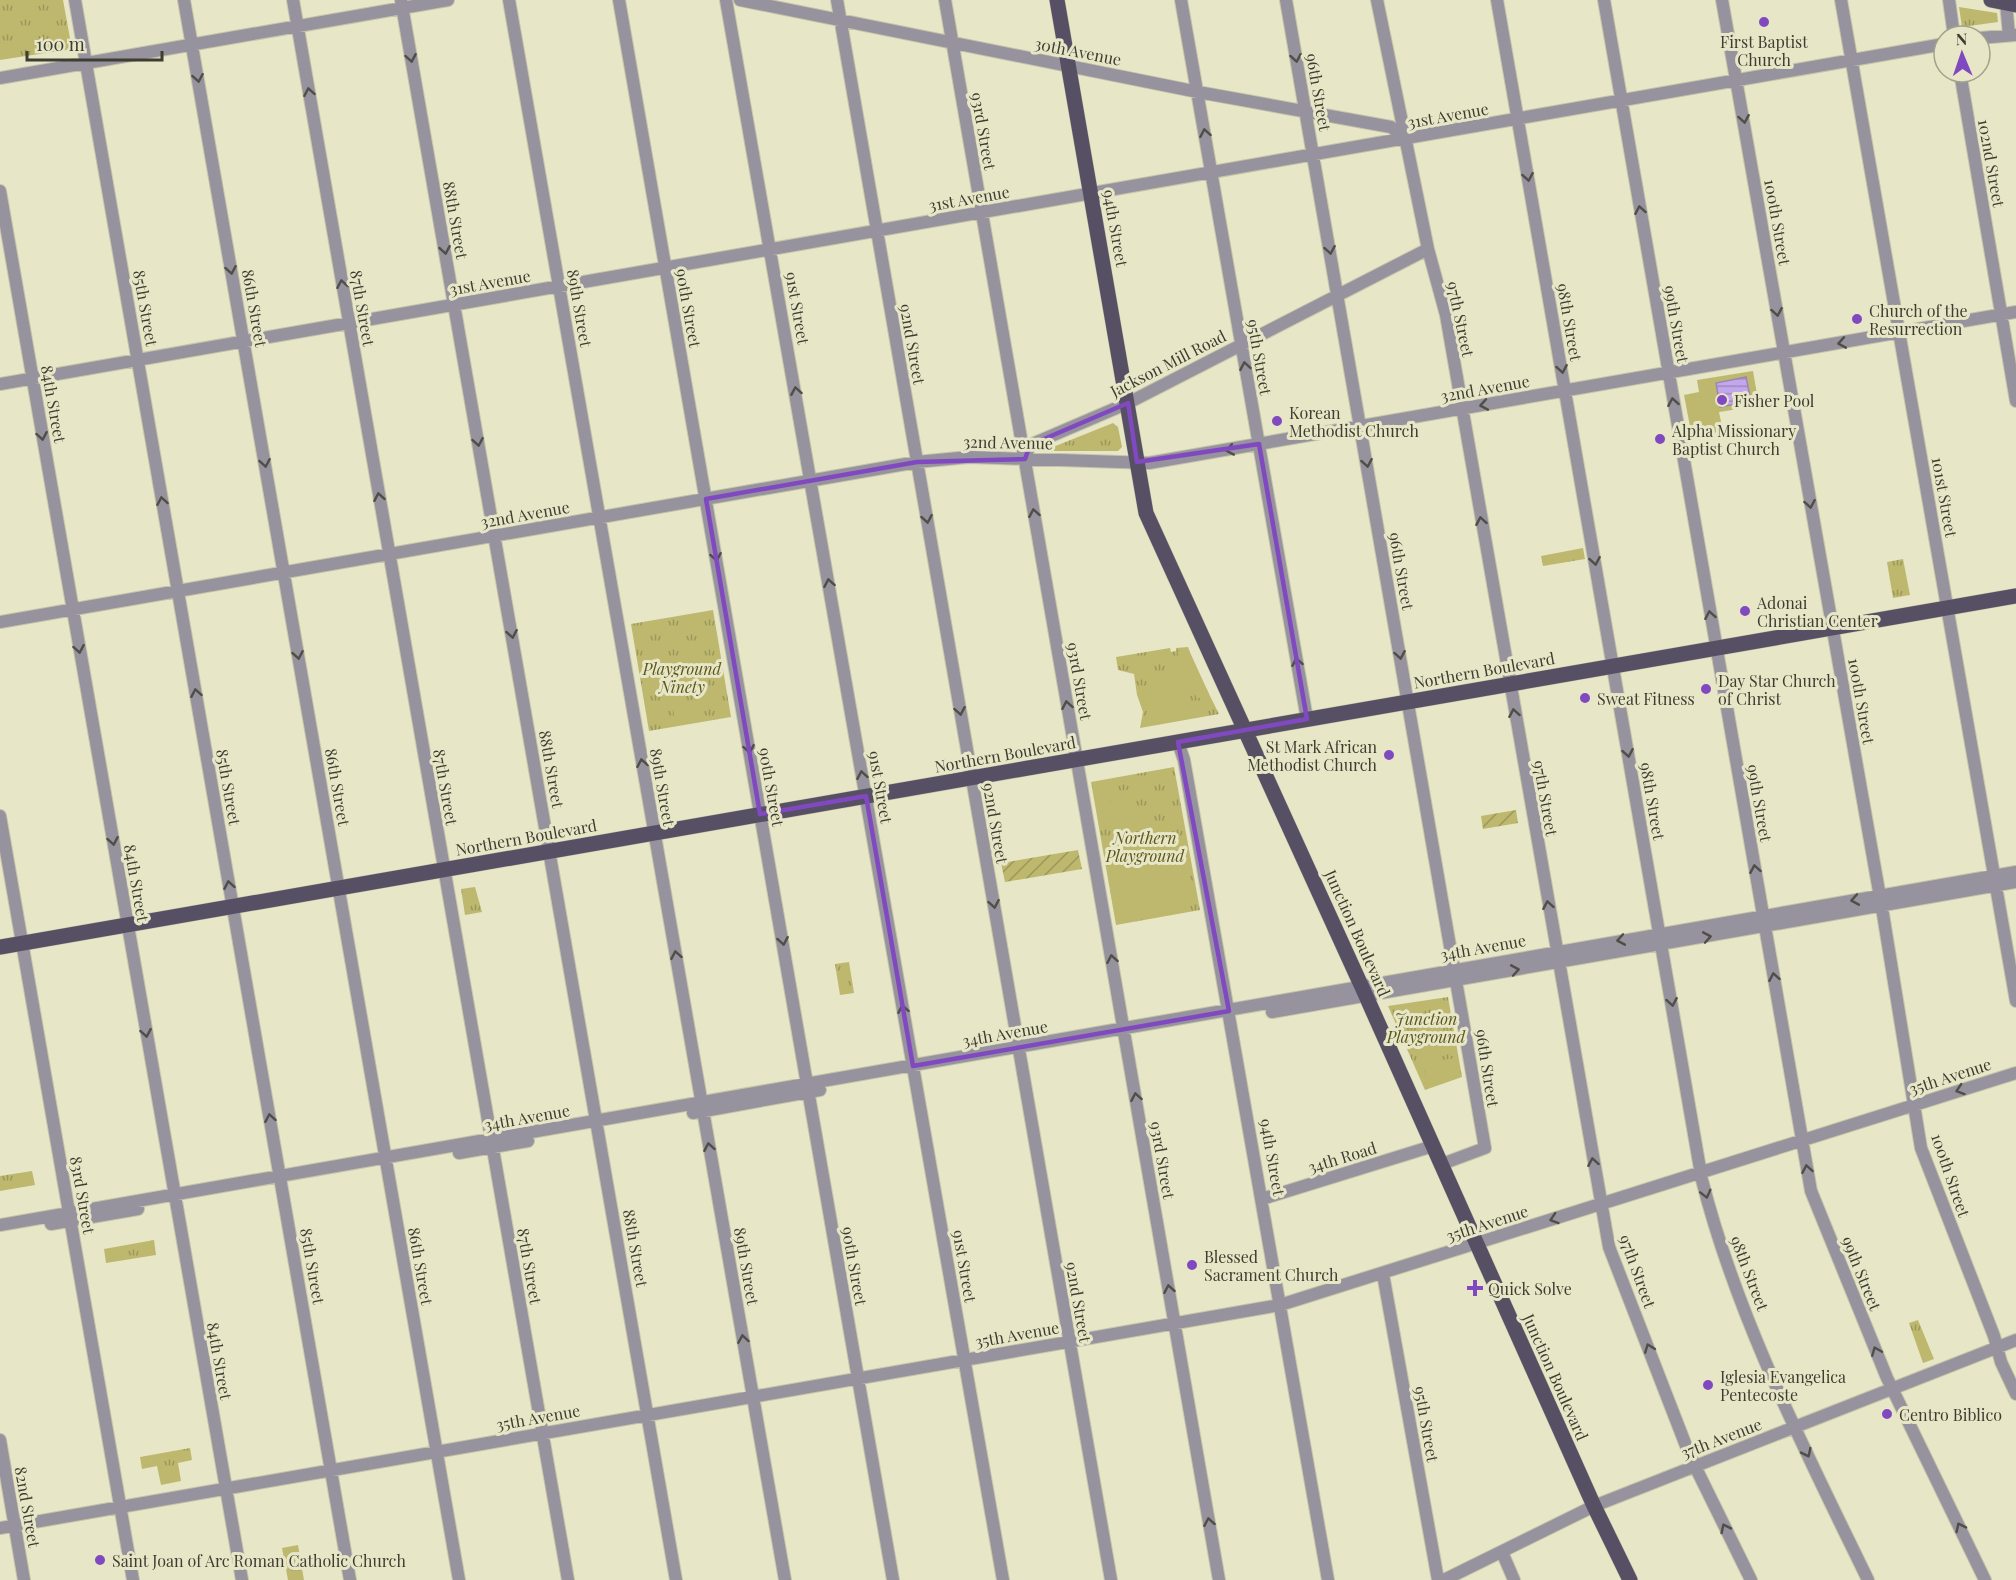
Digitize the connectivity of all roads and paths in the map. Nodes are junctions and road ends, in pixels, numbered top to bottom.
1 (75, 0) edge
2 (184, 0) edge
3 (293, 0) edge
4 (448, 0) edge
5 (509, 0) edge
6 (619, 0) edge
7 (726, 0) edge
8 (740, 0) edge
9 (837, 0) edge
10 (945, 0) edge
11 (1057, 0) edge
12 (1181, 0) edge
13 (1286, 0) edge
14 (1377, 0) edge
15 (1497, 0) edge
16 (1604, 0) edge
17 (1722, 0) edge
18 (1841, 0) edge
19 (1949, 0) edge
20 (2005, 3) edge
21 (402, 4) edge
22 (840, 21) junction
23 (1952, 24) edge
24 (297, 27) junction
25 (2012, 35) edge
26 (1992, 37) edge
27 (952, 43) junction
28 (192, 45) junction
29 (1932, 46) edge
30 (1852, 61) junction
31 (87, 64) junction
32 (1069, 66) junction
33 (0, 78) edge
34 (1737, 81) junction
35 (1962, 84) edge
36 (1198, 92) junction
37 (1622, 102) junction
38 (1306, 111) junction
39 (1518, 119) junction
40 (1406, 139) junction
41 (1313, 155) junction
42 (1212, 173) junction
43 (0, 191) edge
44 (1091, 194) junction
45 (982, 213) junction
46 (876, 231) junction
47 (770, 249) junction
48 (1428, 249) junction
49 (666, 268) junction
50 (559, 286) junction
51 (1338, 297) junction
52 (454, 305) junction
53 (2016, 312) edge
54 (2001, 315) junction
55 (349, 323) junction
56 (1899, 333) junction
57 (243, 341) junction
58 (1242, 345) junction
59 (1784, 353) junction
60 (138, 360) junction
61 (1668, 373) junction
62 (33, 378) junction
63 (0, 384) edge
64 (1565, 391) junction
65 (2016, 401) edge
66 (1128, 403) junction
67 (1462, 409) junction
68 (1360, 427) junction
69 (1259, 444) junction
70 (1024, 459) junction
71 (917, 462) junction
72 (1138, 462) junction
73 (811, 481) junction
74 (706, 499) junction
75 (600, 518) junction
76 (495, 536) junction
77 (389, 554) junction
78 (284, 573) junction
79 (178, 591) junction
80 (2016, 596) edge
81 (1948, 608) junction
82 (72, 610) junction
83 (0, 622) edge
84 (1832, 628) junction
85 (1716, 648) junction
86 (1613, 666) junction
87 (1510, 684) junction
88 (1408, 702) junction
89 (1307, 719) junction
90 (1246, 730) junction
91 (1178, 742) junction
92 (1077, 759) junction
93 (972, 777) junction
94 (866, 796) junction
95 (760, 814) junction
96 (0, 816) edge
97 (654, 833) junction
98 (549, 851) junction
99 (444, 869) junction
100 (2016, 872) edge
101 (1995, 880) junction
102 (2016, 882) edge
103 (339, 888) junction
104 (1880, 901) junction
105 (233, 906) junction
106 (1764, 921) junction
107 (127, 925) junction
108 (1661, 939) junction
109 (22, 943) junction
110 (0, 947) edge
111 (1557, 957) junction
112 (1456, 974) junction
113 (1364, 991) junction
114 (2016, 1001) edge
115 (1230, 1015) junction
116 (1125, 1033) junction
117 (1019, 1052) junction
118 (914, 1070) junction
119 (2016, 1073) edge
120 (808, 1088) junction
121 (1915, 1105) junction
122 (702, 1107) junction
123 (598, 1125) junction
124 (1802, 1140) junction
125 (493, 1144) junction
126 (1433, 1146) junction
127 (387, 1162) junction
128 (1442, 1164) junction
129 (1701, 1172) junction
130 (281, 1180) junction
131 (175, 1198) junction
132 (1262, 1199) junction
133 (1600, 1204) junction
134 (70, 1217) junction
135 (0, 1225) edge
136 (0, 1233) edge
137 (1476, 1243) junction
138 (1383, 1274) junction
139 (1280, 1305) junction
140 (1175, 1324) junction
141 (2016, 1340) edge
142 (1069, 1342) junction
143 (1996, 1347) junction
144 (964, 1360) junction
145 (858, 1379) junction
146 (1892, 1387) junction
147 (2016, 1394) edge
148 (753, 1397) junction
149 (648, 1415) junction
150 (1794, 1427) junction
151 (542, 1432) junction
152 (0, 1440) edge
153 (437, 1452) junction
154 (1694, 1465) junction
155 (331, 1470) junction
156 (226, 1489) junction
157 (1594, 1506) junction
158 (120, 1507) junction
159 (15, 1525) junction
160 (0, 1528) edge
161 (1502, 1552) junction
162 (24, 1580) edge
163 (133, 1580) edge
164 (242, 1580) edge
165 (350, 1580) edge
166 (459, 1580) edge
167 (568, 1580) edge
168 (676, 1580) edge
169 (785, 1580) edge
170 (893, 1580) edge
171 (1003, 1580) edge
172 (1111, 1580) edge
173 (1219, 1580) edge
174 (1328, 1580) edge
175 (1438, 1580) edge
176 (1444, 1580) edge
177 (1515, 1580) edge
178 (1630, 1580) edge
179 (1751, 1580) edge
180 (1868, 1580) edge
181 (1985, 1580) edge

1 - 31 street, 85th Street
2 - 28 street, 86th Street
3 - 24 street, 87th Street
4 - 21 street
5 - 50 street, 89th Street
6 - 49 street, 90th Street
7 - 47 street, 91st Street
8 - 22 street, 30th Avenue
9 - 22 street, 92nd Street
10 - 27 street, 93rd Street
11 - 32 main road, 94th Street
12 - 36 street, 95th Street
13 -> 38 street, 96th Street
14 - 40 street, 97th Street
15 - 39 street, 98th Street
16 - 37 street, 99th Street
17 - 34 street, 100th Street
18 - 30 street, 101st Street
19 - 23 street
20 - 25 street
21 - 24 street
21 -> 52 street, 88th Street
22 - 27 street, 30th Avenue
22 - 46 street, 92nd Street
24 - 28 street
55 -> 24 street, 87th Street
25 - 26 street
27 - 32 street, 30th Avenue
27 - 45 street, 93rd Street
28 - 31 street
28 -> 57 street, 86th Street
29 - 30 street, 31st Avenue
30 - 34 street, 31st Avenue
30 - 56 street, 101st Street
31 - 33 street
31 - 60 street, 85th Street
32 - 36 street, 30th Avenue
32 - 44 main road, 94th Street
34 - 37 street, 31st Avenue
34 -> 59 street, 100th Street
35 - 54 street, 102nd Street
36 - 38 street, 30th Avenue
42 -> 36 street, 95th Street
37 - 39 street, 31st Avenue
61 -> 37 street, 99th Street
38 - 40 street, 30th Avenue
38 - 41 street, 96th Street
39 - 40 street, 31st Avenue
39 -> 64 street, 98th Street
40 - 41 street, 31st Avenue
40 - 48 street, 97th Street
41 - 42 street, 31st Avenue
41 -> 51 street, 96th Street
42 - 44 street, 31st Avenue
42 - 58 street, 95th Street
43 - 62 street, 84th Street
44 - 45 street, 31st Avenue
44 - 66 main road, 94th Street
45 - 46 street, 31st Avenue
45 - 70 street, 93rd Street
46 - 47 street, 31st Avenue
46 - 71 street, 92nd Street
47 - 49 street, 31st Avenue
73 -> 47 street, 91st Street
48 - 51 street, Jackson Mill Road
48 - 67 street, 97th Street
49 - 50 street, 31st Avenue
49 - 74 street, 90th Street
50 - 52 street, 31st Avenue
50 - 75 street, 89th Street
51 - 58 street, Jackson Mill Road
51 - 68 street, 96th Street
52 - 55 street, 31st Avenue
52 -> 76 street, 88th Street
53 - 54 street, 32nd Avenue
54 - 56 street, 32nd Avenue
54 - 65 street, 102nd Street
55 - 57 street, 31st Avenue
77 -> 55 street, 87th Street
56 -> 59 street, 32nd Avenue
56 - 81 street, 101st Street
57 - 60 street, 31st Avenue
57 -> 78 street, 86th Street
58 - 66 street, Jackson Mill Road
69 -> 58 street, 95th Street
59 - 61 street, 32nd Avenue
59 -> 84 street, 100th Street
60 - 62 street, 31st Avenue
79 -> 60 street, 85th Street
61 - 64 street, 32nd Avenue
85 -> 61 street, 99th Street
62 - 63 street, 31st Avenue
62 -> 82 street, 84th Street
64 -> 67 street, 32nd Avenue
64 -> 86 street, 98th Street
66 - 70 street, Jackson Mill Road
66 - 72 main road, 94th Street
67 - 68 street, 32nd Avenue
87 -> 67 street, 97th Street
68 - 69 street, 32nd Avenue
68 -> 88 street, 96th Street
69 -> 72 street, 32nd Avenue
89 -> 69 street, 95th Street
70 - 71 street, 32nd Avenue
70 - 72 street, 32nd Avenue
92 -> 70 street, 93rd Street
71 - 73 street, 32nd Avenue
71 -> 93 street, 92nd Street
72 - 90 main road, Junction Boulevard
73 - 74 street, 32nd Avenue
94 -> 73 street, 91st Street
74 - 75 street, 32nd Avenue
74 -> 95 street, 90th Street
75 - 76 street, 32nd Avenue
97 -> 75 street, 89th Street
76 - 77 street, 32nd Avenue
76 -> 98 street, 88th Street
77 - 78 street, 32nd Avenue
77 - 99 street, 87th Street
78 - 79 street, 32nd Avenue
78 -> 103 street, 86th Street
79 - 82 street, 32nd Avenue
105 -> 79 street, 85th Street
80 - 81 main road, Northern Boulevard
81 - 84 main road, Northern Boulevard
81 - 101 street, 101st Street
82 - 83 street, 32nd Avenue
82 -> 107 street, 84th Street
84 - 85 main road, Northern Boulevard
84 - 104 street, 100th Street
85 - 86 main road, Northern Boulevard
106 -> 85 street, 99th Street
86 - 87 main road, Northern Boulevard
86 -> 108 street, 98th Street
87 - 88 main road, Northern Boulevard
111 -> 87 street, 97th Street
88 - 89 main road, Northern Boulevard
88 - 112 street, 96th Street
89 - 90 main road, Northern Boulevard
90 - 91 main road, Northern Boulevard
90 - 113 main road, Junction Boulevard
91 - 92 main road, Northern Boulevard
91 - 115 street, 94th Street
92 - 93 main road, Northern Boulevard
116 -> 92 street, 93rd Street
93 - 94 main road, Northern Boulevard
93 -> 117 street, 92nd Street
94 - 95 main road, Northern Boulevard
118 -> 94 street, 91st Street
95 - 97 main road, Northern Boulevard
95 -> 120 street, 90th Street
96 - 109 street, 83rd Street
97 - 98 main road, Northern Boulevard
122 -> 97 street, 89th Street
98 - 99 main road, Northern Boulevard
98 - 123 street, 88th Street
99 - 103 main road, Northern Boulevard
99 - 125 street, 87th Street
100 - 101 street, 34th Avenue
101 - 102 street, 34th Avenue
101 - 104 street, 34th Avenue
101 - 114 street, 101st Street
103 - 105 main road, Northern Boulevard
103 - 127 street, 86th Street
104 - 106 street, 34th Avenue
104 - 121 street, 100th Street
105 - 107 main road, Northern Boulevard
130 -> 105 street, 85th Street
106 - 108 street, 34th Avenue
124 -> 106 street, 99th Street
107 - 109 main road, Northern Boulevard
107 -> 131 street, 84th Street
108 - 111 street, 34th Avenue
108 -> 129 street, 98th Street
109 - 110 main road, Northern Boulevard
109 - 134 street, 83rd Street
111 - 112 street, 34th Avenue
133 -> 111 street, 97th Street
112 - 113 street, 34th Avenue
112 - 128 street, 96th Street
113 - 115 street, 34th Avenue
113 - 126 main road, Junction Boulevard
115 - 116 street, 34th Avenue
115 - 132 street, 94th Street
116 - 117 street, 34th Avenue
140 -> 116 street, 93rd Street
117 - 118 street, 34th Avenue
117 - 142 street, 92nd Street
118 - 120 street, 34th Avenue
118 - 144 street, 91st Street
119 -> 121 street, 35th Avenue
120 - 122 street, 34th Avenue
120 - 145 street, 90th Street
121 - 124 street, 35th Avenue
121 - 143 street, 100th Street
122 - 123 street, 34th Avenue
148 -> 122 street, 89th Street
123 - 125 street, 34th Avenue
123 - 149 street, 88th Street
124 - 129 street, 35th Avenue
146 -> 124 street, 99th Street
125 - 127 street, 34th Avenue
125 - 151 street, 87th Street
126 - 128 main road, Junction Boulevard
126 - 132 street, 34th Road
127 - 130 street, 34th Avenue
127 - 153 street, 86th Street
128 - 137 main road, Junction Boulevard
129 - 133 street, 35th Avenue
129 -> 150 street, 98th Street
130 - 131 street, 34th Avenue
130 - 155 street, 85th Street
131 - 134 street, 34th Avenue
131 - 156 street, 84th Street
132 - 139 street, 94th Street
133 -> 137 street, 35th Avenue
154 -> 133 street, 97th Street
134 - 135 street, 34th Avenue
134 - 136 street, 34th Avenue
134 - 158 street, 83rd Street
137 - 138 street, 35th Avenue
137 - 157 main road, Junction Boulevard
138 - 139 street, 35th Avenue
138 - 175 street, 95th Street
139 - 140 street, 35th Avenue
139 - 174 street, 94th Street
140 - 142 street, 35th Avenue
173 -> 140 street, 93rd Street
141 - 143 street, 37th Avenue
142 - 144 street, 35th Avenue
142 - 172 street, 92nd Street
143 - 146 street, 37th Avenue
143 - 147 street, 100th Street
144 - 145 street, 35th Avenue
144 - 171 street, 91st Street
145 - 148 street, 35th Avenue
145 - 170 street, 90th Street
146 - 150 street, 37th Avenue
181 -> 146 street, 99th Street
148 - 149 street, 35th Avenue
148 - 169 street, 89th Street
149 - 151 street, 35th Avenue
149 - 168 street, 88th Street
150 - 154 street, 37th Avenue
150 -> 180 street, 98th Street
151 - 153 street, 35th Avenue
151 - 167 street, 87th Street
152 - 159 street, 82nd Street
153 - 155 street, 35th Avenue
153 - 166 street, 86th Street
154 - 157 street, 37th Avenue
179 -> 154 street, 97th Street
155 - 156 street, 35th Avenue
155 - 165 street, 85th Street
156 - 158 street, 35th Avenue
156 - 164 street, 84th Street
157 - 161 street, 37th Avenue
157 - 178 main road, Junction Boulevard
158 - 159 street, 35th Avenue
158 - 163 street, 83rd Street
159 - 160 street, 35th Avenue
159 - 162 street, 82nd Street
161 - 176 street, 37th Avenue
161 - 177 street

